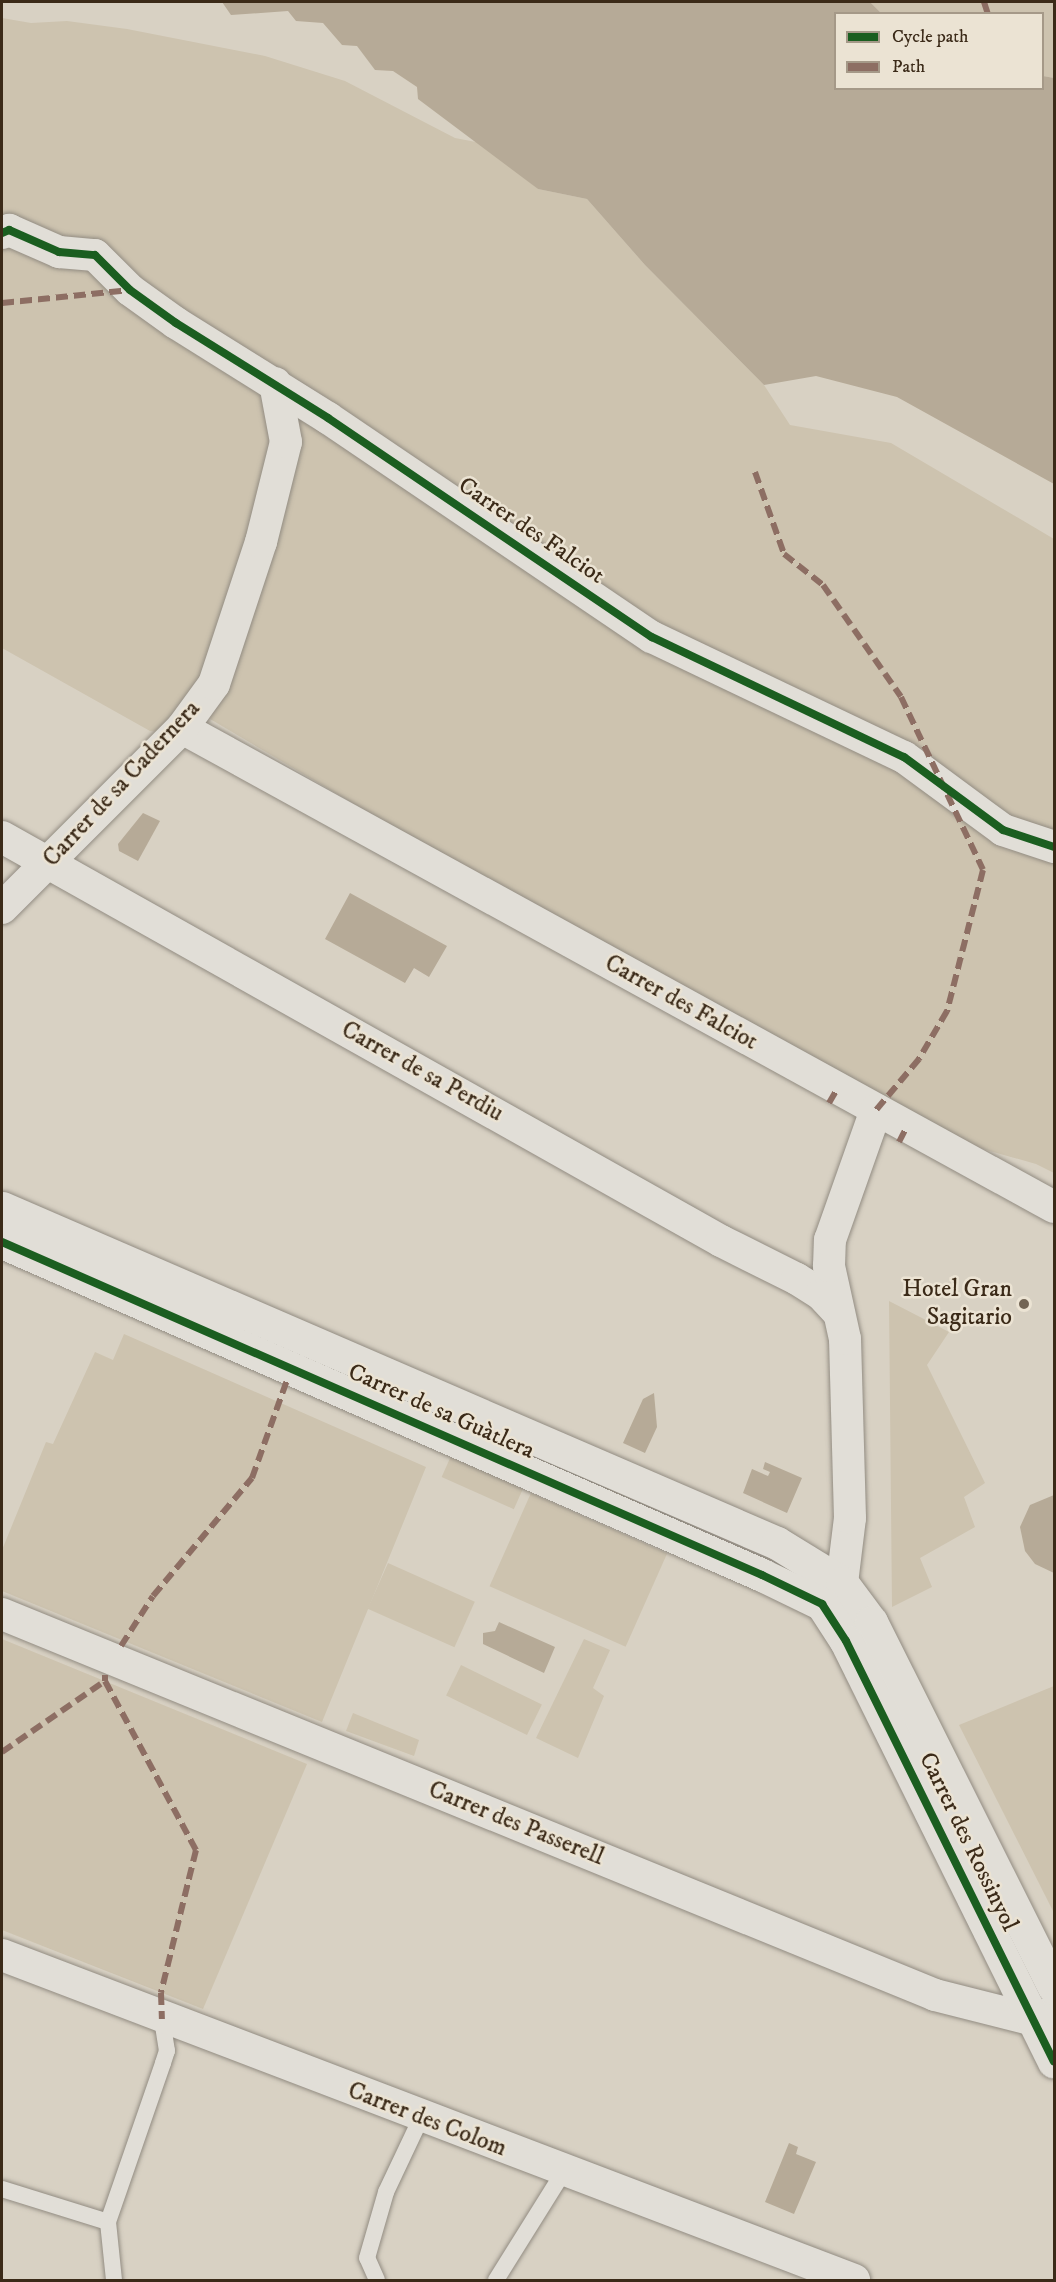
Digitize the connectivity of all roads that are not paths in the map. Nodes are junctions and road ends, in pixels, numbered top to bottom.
1 (2, 233) edge
2 (275, 383) junction
3 (328, 418) junction
4 (286, 442) junction
5 (182, 728) junction
6 (2, 837) edge
7 (1054, 847) edge
8 (48, 863) junction
9 (2, 908) edge
10 (876, 1110) junction
11 (1054, 1207) edge
12 (2, 1208) edge
13 (2, 1242) edge
14 (838, 1312) junction
15 (832, 1593) junction
16 (2, 1614) edge
17 (846, 1641) joint
18 (2, 1955) edge
19 (1054, 1988) edge
20 (1044, 2016) edge
21 (162, 2019) junction
22 (1054, 2061) edge
23 (421, 2118) junction
24 (564, 2171) junction
25 (2, 2189) edge
26 (108, 2222) junction
27 (114, 2280) edge
28 (377, 2280) edge
29 (496, 2280) edge
30 (854, 2280) edge

1 - 2 street, Carrer des Falciot
2 - 3 street, Carrer des Falciot
2 - 4 street, Carrer de sa Cadernera
3 - 4 street
3 - 7 street, Carrer des Falciot
4 - 5 street, Carrer de sa Cadernera
5 - 8 street, Carrer de sa Cadernera
5 - 10 street, Carrer des Falciot
6 - 8 street, Carrer de sa Perdiu
8 - 9 street, Carrer de sa Cadernera
8 - 14 street, Carrer de sa Perdiu
10 - 11 street, Carrer des Falciot
10 - 14 street
12 - 15 street, Carrer de sa Guàtlera
13 - 15 street, Carrer de sa Guàtlera
14 - 15 street
15 - 17 street, Carrer de sa Guàtlera
15 - 19 street, Carrer des Rossinyol
16 - 20 street, Carrer des Passerell
17 - 20 street, Carrer des Rossinyol
18 - 21 street, Carrer des Colom
20 - 22 street, Carrer des Rossinyol
21 - 23 street, Carrer des Colom
21 - 26 lane
23 - 24 street, Carrer des Colom
23 - 28 lane
24 - 29 lane
24 - 30 street, Carrer des Colom
25 - 26 lane
26 - 27 lane

